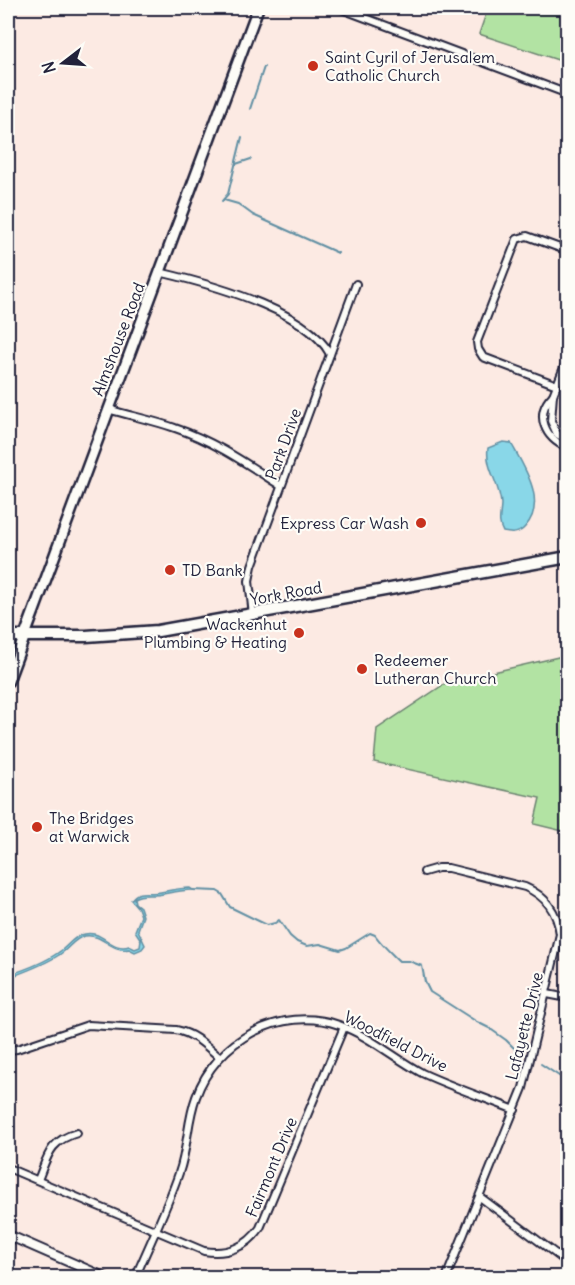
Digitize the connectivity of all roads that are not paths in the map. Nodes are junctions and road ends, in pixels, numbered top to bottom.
1 (258, 8) edge
2 (339, 8) edge
3 (567, 94) edge
4 (567, 251) edge
5 (159, 272) junction
6 (356, 284) dead end
7 (330, 354) junction
8 (567, 357) edge
9 (557, 385) junction
10 (554, 395) junction
11 (108, 409) junction
12 (567, 440) edge
13 (567, 447) edge
14 (281, 486) junction
15 (567, 557) edge
16 (253, 615) junction
17 (8, 636) edge
18 (24, 638) junction
19 (8, 681) edge
20 (424, 872) dead end
21 (547, 994) junction
22 (567, 998) edge
23 (344, 1027) junction
24 (8, 1050) edge
25 (219, 1057) junction
26 (516, 1110) junction
27 (77, 1133) dead end
28 (8, 1168) edge
29 (38, 1180) junction
30 (480, 1197) junction
31 (155, 1230) junction
32 (8, 1236) edge
33 (567, 1263) edge
34 (106, 1278) edge
35 (135, 1278) edge
36 (446, 1278) edge

1 - 5 main road, Almshouse Road
2 - 3 street
4 - 9 street
5 - 7 street
5 - 11 main road, Almshouse Road
6 - 7 street, Park Drive
7 - 14 street, Park Drive
8 - 9 street
9 - 10 street
10 - 12 street
10 - 13 street
11 - 14 street
11 - 18 main road, Almshouse Road
14 - 16 street, Park Drive
15 - 16 highway, York Road
16 - 18 highway, York Road
17 - 18 highway, York Road
18 - 19 main road, Almshouse Road
20 - 21 street, Lafayette Drive
21 - 22 street
21 - 26 street, Lafayette Drive
23 - 25 street, Woodfield Drive
23 - 26 street, Woodfield Drive
23 - 31 street, Fairmont Drive
24 - 25 street
25 - 31 street, Woodfield Drive
26 - 30 street, Lafayette Drive
27 - 29 street
28 - 29 street, Fairmont Drive
29 - 31 street, Fairmont Drive
30 - 33 street
30 - 36 street, Lafayette Drive
31 - 35 street, Woodfield Drive
32 - 34 street

